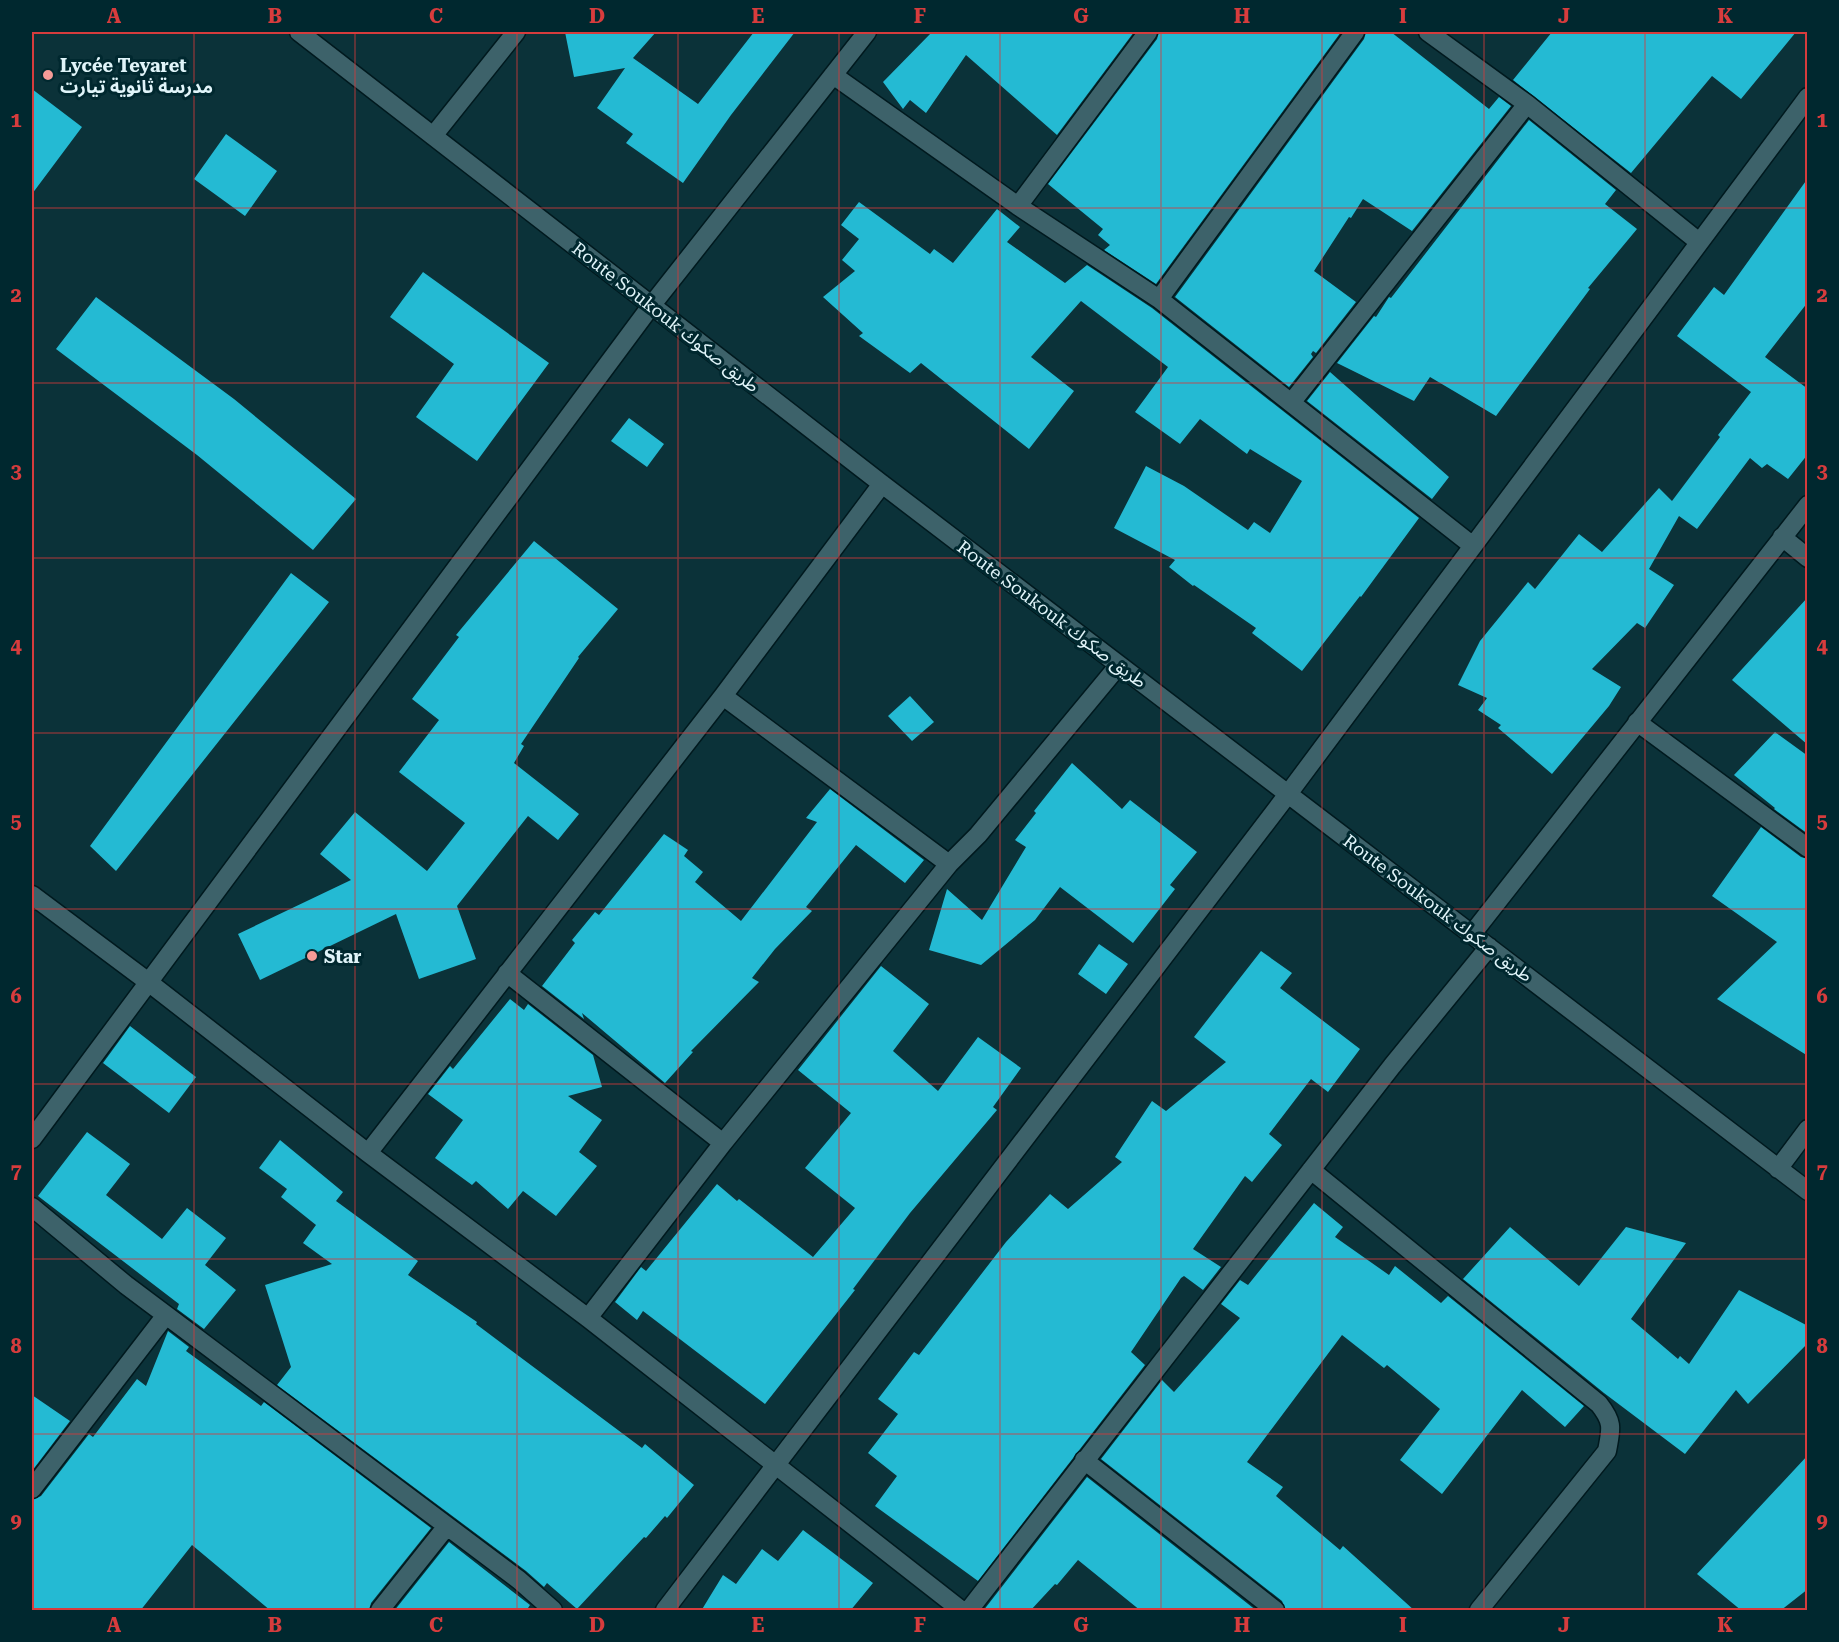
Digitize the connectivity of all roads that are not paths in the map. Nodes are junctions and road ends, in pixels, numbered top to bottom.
1 (299, 32) edge
2 (516, 32) edge
3 (867, 32) edge
4 (1148, 32) edge
5 (1355, 32) edge
6 (1428, 32) edge
7 (833, 75) junction
8 (1808, 97) edge
9 (1527, 104) junction
10 (1801, 119) edge
11 (433, 136) junction
12 (1018, 206) junction
13 (1699, 243) junction
14 (1159, 299) junction
15 (651, 306) junction
16 (1291, 403) junction
17 (882, 484) junction
18 (1808, 505) edge
19 (1782, 537) junction
20 (1473, 546) junction
21 (1808, 558) edge
22 (1119, 665) junction
23 (723, 696) junction
24 (1637, 722) junction
25 (1288, 794) junction
26 (1808, 848) edge
27 (949, 864) junction
28 (32, 895) edge
29 (1472, 933) junction
30 (1489, 947) junction
31 (507, 973) junction
32 (147, 981) junction
33 (1808, 1129) edge
34 (32, 1139) edge
35 (723, 1143) junction
36 (368, 1153) junction
37 (1778, 1169) junction
38 (1311, 1170) junction
39 (1808, 1191) edge
40 (32, 1207) edge
41 (166, 1315) junction
42 (588, 1318) junction
43 (1084, 1460) junction
44 (775, 1466) junction
45 (32, 1489) edge
46 (447, 1526) junction
47 (380, 1611) edge
48 (553, 1611) edge
49 (665, 1611) edge
50 (961, 1611) edge
51 (969, 1611) edge
52 (1275, 1611) edge
53 (1479, 1611) edge

1 - 11 street, Route Soukouk طريق صكوك
2 - 11 street
3 - 7 street
4 - 12 street
5 - 14 street
6 - 9 street
7 - 12 street
7 - 15 street
8 - 10 street
9 - 13 street
9 - 16 street
10 - 13 street
11 - 15 street, Route Soukouk طريق صكوك
12 - 14 street
13 - 20 street
14 - 16 street
15 - 17 street, Route Soukouk طريق صكوك
15 - 32 street
16 - 20 street
17 - 22 street, Route Soukouk طريق صكوك
17 - 23 street
18 - 19 street
19 - 21 street
19 - 24 street
20 - 25 street
22 - 25 street, Route Soukouk طريق صكوك
22 - 27 street
23 - 27 street
23 - 31 street
24 - 26 street
24 - 29 street
25 - 29 street, Route Soukouk طريق صكوك
25 - 44 street
27 - 35 street
28 - 32 street
29 - 30 street, Route Soukouk طريق صكوك
30 - 37 street, Route Soukouk طريق صكوك
30 - 38 street
31 - 35 street
31 - 36 street
32 - 34 street
32 - 36 street
33 - 37 street
35 - 42 street
36 - 42 street
37 - 39 street, Route Soukouk طريق صكوك
38 - 43 street
38 - 53 street
40 - 41 street
41 - 45 street
41 - 46 street
42 - 44 street
43 - 51 street
43 - 52 street
44 - 49 street
44 - 50 street
46 - 47 street
46 - 48 street

